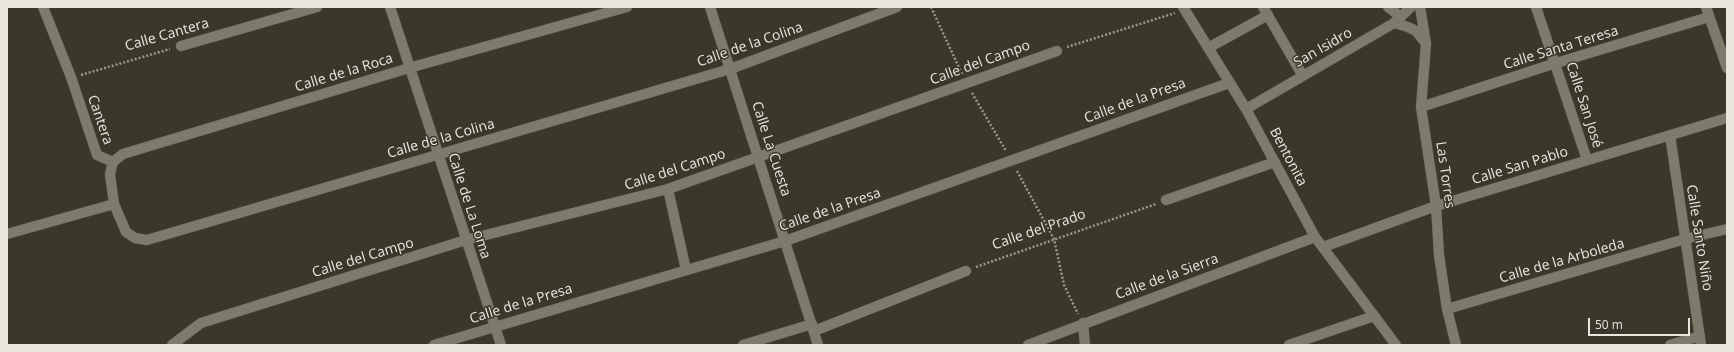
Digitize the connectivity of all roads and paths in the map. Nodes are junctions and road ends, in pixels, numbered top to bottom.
1 (43, 7) edge
2 (316, 7) edge
3 (390, 7) edge
4 (627, 7) edge
5 (710, 7) edge
6 (897, 7) edge
7 (1388, 7) edge
8 (1411, 7) edge
9 (1420, 7) edge
10 (1183, 8) edge
11 (1538, 9) edge
12 (1266, 11) edge
13 (1708, 12) edge
14 (1397, 20) junction
15 (1426, 44) junction
16 (182, 46) joint
17 (1208, 48) junction
18 (1057, 51) joint
19 (1556, 64) junction
20 (409, 68) junction
21 (1727, 68) edge
22 (730, 69) junction
23 (1303, 76) junction
24 (71, 77) junction
25 (1229, 82) junction
26 (1421, 107) junction
27 (1246, 109) junction
28 (1727, 118) edge
29 (1670, 135) junction
30 (438, 154) junction
31 (759, 157) junction
32 (1587, 160) junction
33 (113, 162) junction
34 (1275, 162) junction
35 (668, 190) junction
36 (1166, 200) joint
37 (114, 204) junction
38 (1436, 206) junction
39 (1727, 229) edge
40 (7, 234) edge
41 (1315, 237) junction
42 (1685, 239) junction
43 (466, 240) junction
44 (785, 240) junction
45 (1323, 247) junction
46 (686, 270) junction
47 (966, 271) joint
48 (1448, 309) junction
49 (1374, 316) junction
50 (1082, 323) junction
51 (495, 327) junction
52 (813, 328) junction
53 (1700, 341) edge
54 (172, 345) edge
55 (434, 345) edge
56 (501, 345) edge
57 (743, 345) edge
58 (818, 345) edge
59 (1028, 345) edge
60 (1085, 345) edge
61 (1289, 345) edge
62 (1396, 345) edge
63 (1456, 345) edge
64 (1670, 345) edge

1 - 24 street, Cantera
2 - 16 street, Calle Cantera
3 - 20 street, Calle de La Loma
4 - 20 street, Calle de la Roca
5 - 22 street, Calle La Cuesta
6 - 22 street, Calle de la Colina
7 - 14 street
8 - 14 street, San Isidro
9 - 15 street, Las Torres
10 - 17 street, Bentonita
10 - 18 path
11 - 19 street, Calle San José
12 - 17 street
12 - 23 street
13 - 19 street, Calle Santa Teresa
13 - 21 street
14 - 15 street
14 - 23 street, San Isidro
15 - 26 street, Las Torres
16 - 24 path, Calle Cantera
17 - 25 street, Bentonita
18 - 31 street, Calle del Campo
19 - 26 street, Calle Santa Teresa
19 - 32 street, Calle San José
20 - 30 street, Calle de La Loma
20 - 33 street, Calle de la Roca
22 - 30 street, Calle de la Colina
22 - 31 street, Calle La Cuesta
23 - 27 street, San Isidro
24 - 33 street, Cantera
25 - 27 street, Bentonita
25 - 44 street, Calle de la Presa
26 - 38 street, Las Torres
27 - 34 street, Bentonita
28 - 29 street, Calle San Pablo
29 - 32 street, Calle San Pablo
29 - 42 street, Calle Santo Niño
30 - 37 street, Calle de la Colina
30 - 43 street, Calle de La Loma
31 - 35 street, Calle del Campo
31 - 44 street, Calle La Cuesta
32 - 38 street, Calle San Pablo
33 - 37 street
34 - 36 street
34 - 41 street, Bentonita
35 - 43 street, Calle del Campo
35 - 46 street
36 - 47 path, Calle del Prado
37 - 40 street
38 - 45 street, Calle San Pablo
38 - 48 street, Las Torres
39 - 42 street, Calle de la Arboleda
41 - 45 street, Bentonita
41 - 50 street, Calle de la Sierra
42 - 48 street, Calle de la Arboleda
42 - 53 street, Calle Santo Niño
43 - 51 street, Calle de La Loma
43 - 54 street, Calle del Campo
44 - 46 street, Calle de la Presa
44 - 52 street, Calle La Cuesta
45 - 49 street, Bentonita
46 - 51 street, Calle de la Presa
47 - 52 street
48 - 63 street, Las Torres
49 - 61 street
49 - 62 street, Bentonita
50 - 59 street, Calle de la Sierra
50 - 60 street
51 - 55 street, Calle de la Presa
51 - 56 street, Calle de La Loma
52 - 57 street
52 - 58 street, Calle La Cuesta
53 - 64 street

